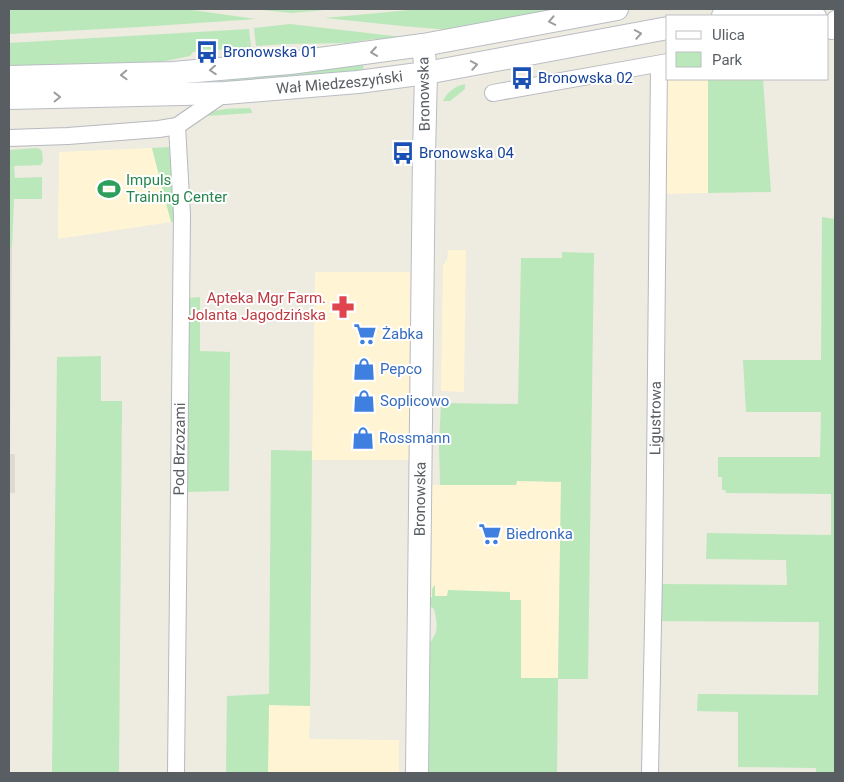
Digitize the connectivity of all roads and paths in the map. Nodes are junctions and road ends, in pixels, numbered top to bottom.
1 (617, 9) edge
2 (756, 9) edge
3 (765, 9) edge
4 (728, 15) edge
5 (815, 15) edge
6 (666, 28) edge
7 (422, 45) junction
8 (663, 63) edge
9 (426, 73) junction
10 (9, 77) edge
11 (225, 93) junction
12 (493, 93) dead end
13 (9, 98) edge
14 (176, 126) junction
15 (9, 138) edge
16 (176, 773) edge
17 (417, 773) edge
18 (650, 773) edge

1 -> 7 main road, Wał Miedzeszyński
2 - 4 main road
3 - 5 street
9 -> 6 main road, Wał Miedzeszyński
7 - 9 main road, Bronowska
7 -> 10 main road, Wał Miedzeszyński
8 - 12 street
8 - 18 street, Ligustrowa
9 - 11 main road, Wał Miedzeszyński
9 - 17 main road, Bronowska
13 -> 11 main road, Wał Miedzeszyński
11 - 14 street
14 - 15 street
14 - 16 street, Pod Brzozami

